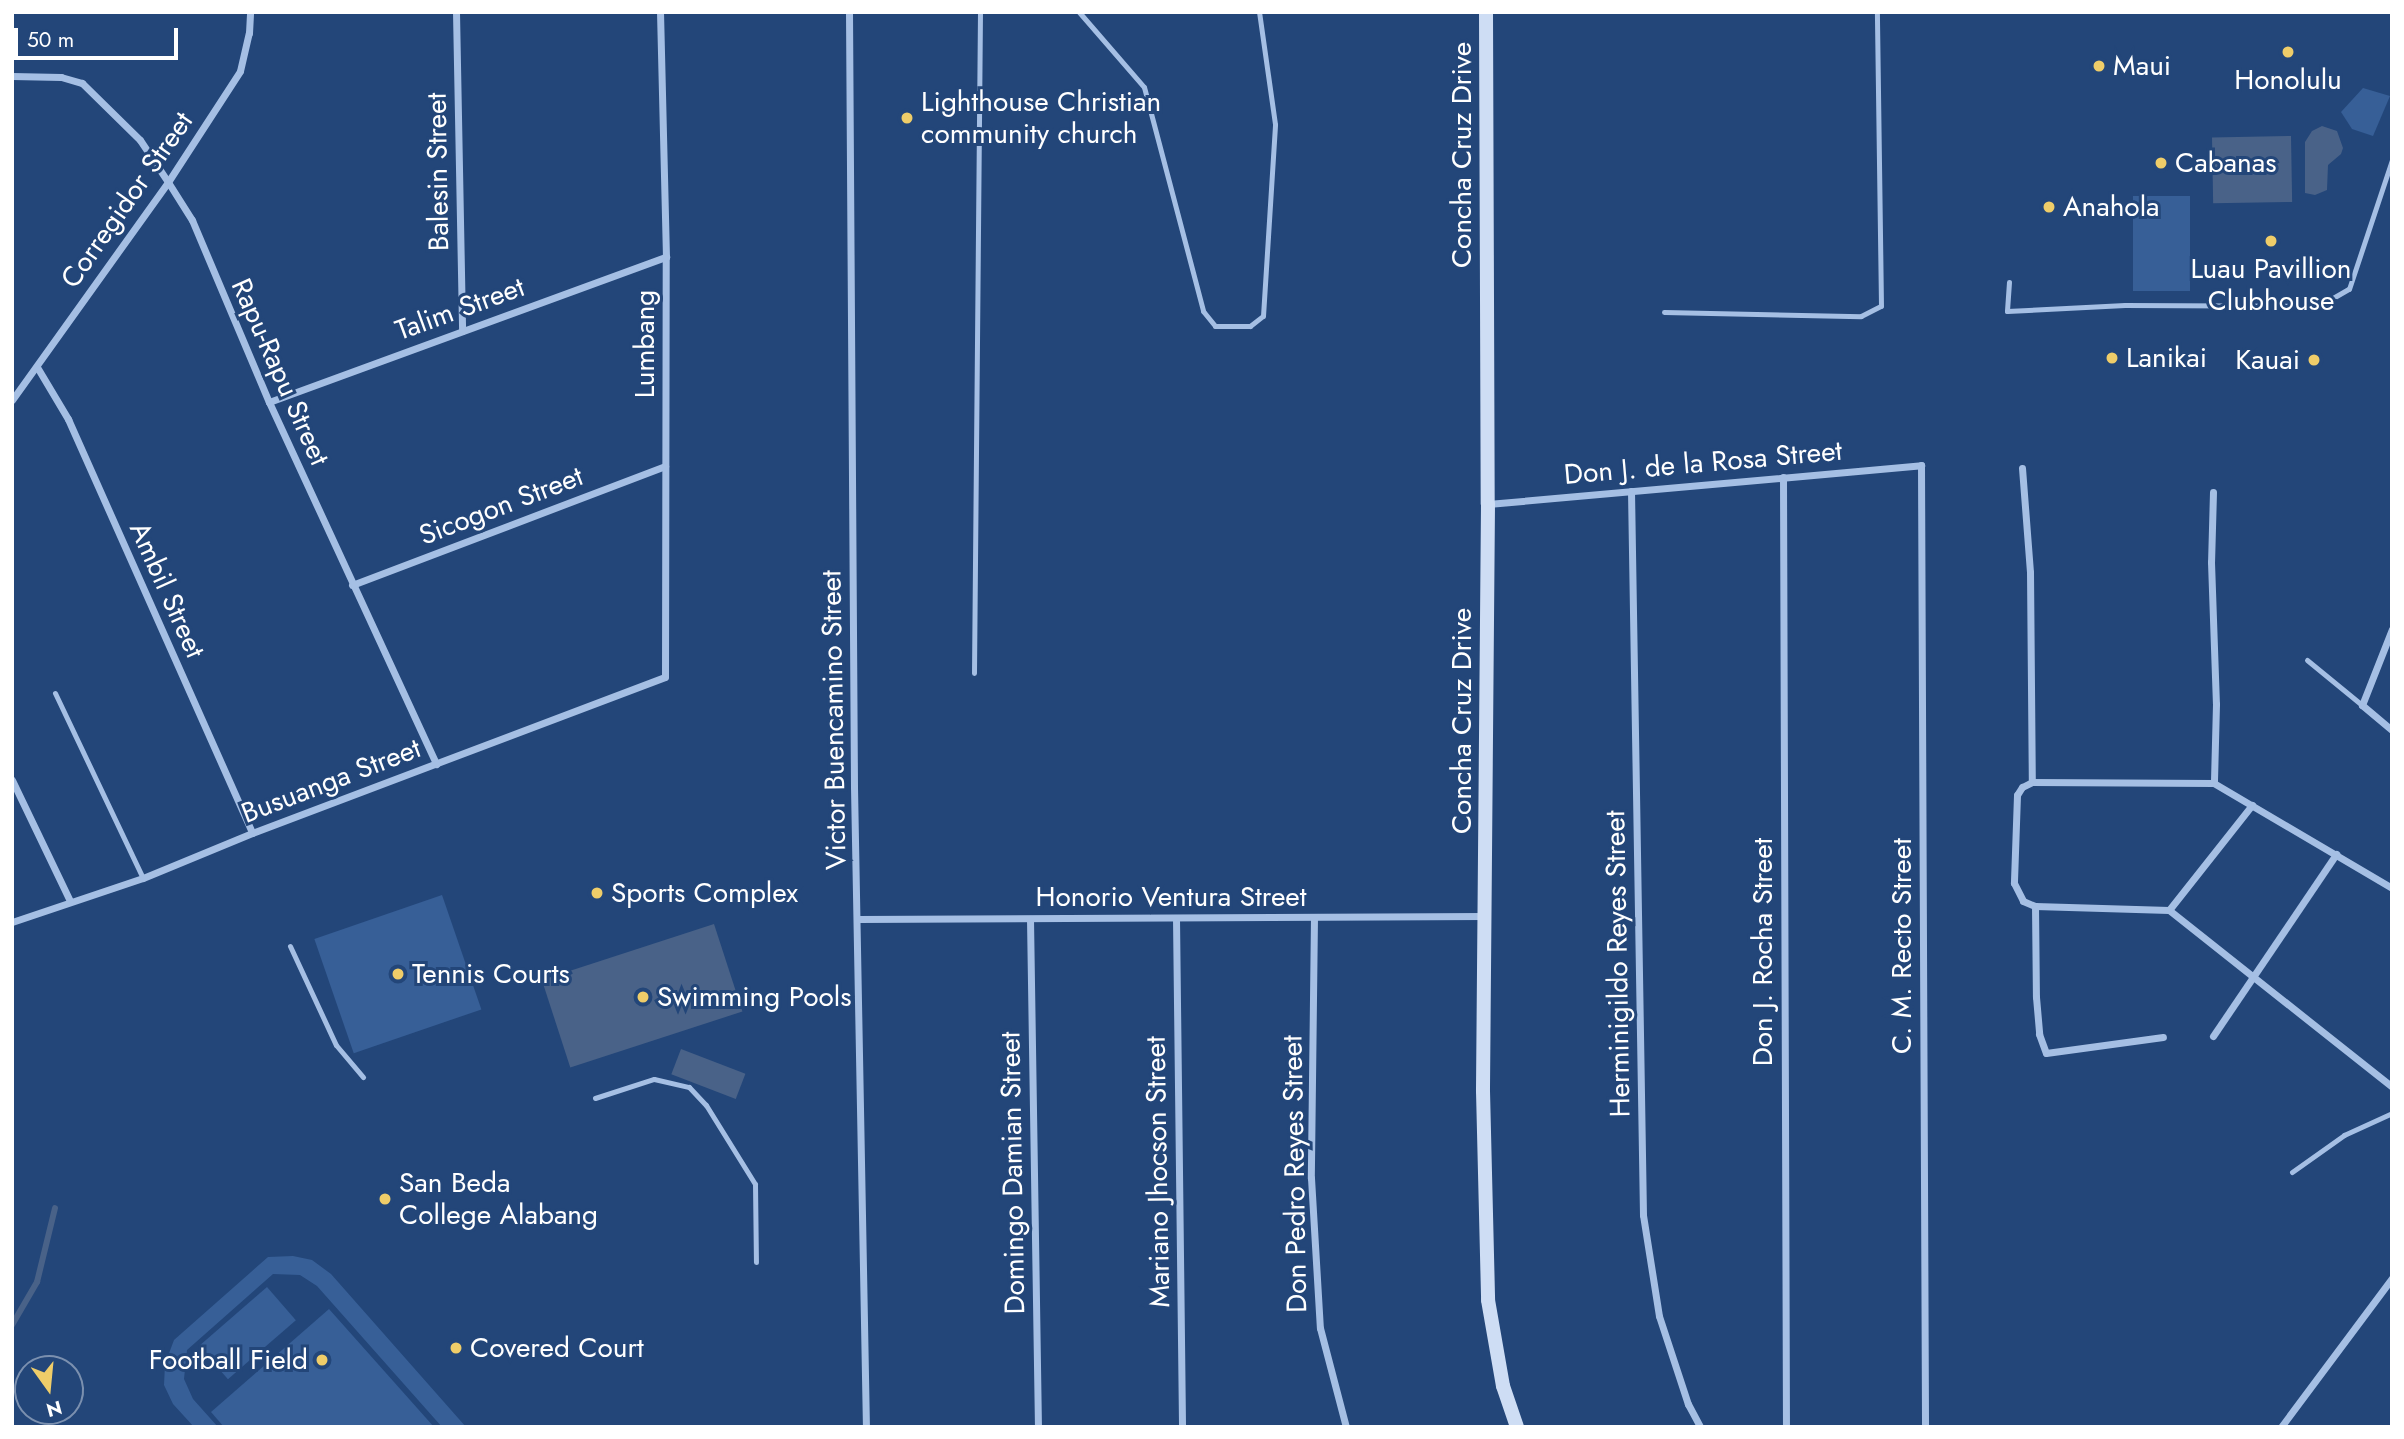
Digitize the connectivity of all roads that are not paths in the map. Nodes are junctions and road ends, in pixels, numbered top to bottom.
1 (250, 12) edge
2 (456, 12) edge
3 (660, 12) edge
4 (849, 12) edge
5 (980, 12) edge
6 (1079, 12) edge
7 (1259, 12) edge
8 (1486, 12) edge
9 (1877, 12) edge
10 (12, 76) edge
11 (2392, 160) edge
12 (168, 182) junction
13 (666, 257) junction
14 (2009, 282) dead end
15 (1664, 312) dead end
16 (462, 331) junction
17 (37, 367) junction
18 (12, 400) edge
19 (269, 402) junction
20 (1921, 465) joint
21 (665, 466) junction
22 (2022, 468) dead end
23 (1783, 477) junction
24 (1631, 491) junction
25 (2213, 492) dead end
26 (1488, 504) junction
27 (352, 586) junction
28 (2392, 629) edge
29 (2307, 660) dead end
30 (974, 673) dead end
31 (665, 677) joint
32 (55, 692) dead end
33 (2362, 705) junction
34 (2392, 730) edge
35 (436, 764) junction
36 (12, 780) edge
37 (2032, 782) junction
38 (2214, 783) junction
39 (2252, 805) junction
40 (252, 833) junction
41 (2336, 854) junction
42 (143, 878) junction
43 (2392, 888) edge
44 (70, 901) junction
45 (2035, 906) junction
46 (2169, 909) junction
47 (1485, 916) junction
48 (1314, 917) junction
49 (1176, 918) junction
50 (858, 919) junction
51 (1031, 919) junction
52 (12, 922) edge
53 (290, 946) dead end
54 (2252, 976) junction
55 (2213, 1036) dead end
56 (2163, 1037) dead end
57 (363, 1077) dead end
58 (2392, 1087) edge
59 (595, 1098) dead end
60 (2392, 1113) edge
61 (2292, 1172) dead end
62 (755, 1262) dead end
63 (2392, 1278) edge
64 (866, 1427) edge
65 (1038, 1427) edge
66 (1182, 1427) edge
67 (1346, 1427) edge
68 (1517, 1427) edge
69 (1700, 1427) edge
70 (1786, 1427) edge
71 (1925, 1427) edge
72 (2280, 1427) edge

1 - 12 street, Corregidor Street
2 - 16 street, Balesin Street
3 - 13 street, Lumbang
4 - 50 street, Victor Buencamino Street
5 - 30 lane
6 - 7 lane
8 - 26 street, Concha Cruz Drive
9 - 15 lane
10 - 12 street, Rapu-Rapu Street
11 - 14 lane
12 - 17 street, Corregidor Street
12 - 19 street, Rapu-Rapu Street
13 - 16 street, Talim Street
13 - 21 street, Lumbang
16 - 19 street, Talim Street
17 - 18 street, Corregidor Street
17 - 40 street, Ambil Street
19 - 27 street, Rapu-Rapu Street
20 - 23 street, Don J. de la Rosa Street
20 - 71 street, C. M. Recto Street
21 - 27 street, Sicogon Street
21 - 31 street, Lumbang
22 - 37 street
23 - 24 street, Don J. de la Rosa Street
23 - 70 street, Don J. Rocha Street
24 - 26 street, Don J. de la Rosa Street
24 - 69 street, Herminigildo Reyes Street
25 - 38 street
26 - 47 street, Concha Cruz Drive
27 - 35 street, Rapu-Rapu Street
28 - 33 street
29 - 33 lane
31 - 35 street, Busuanga Street
32 - 42 lane
33 - 34 street
35 - 40 street, Busuanga Street
36 - 44 street
37 - 38 street
37 - 45 street
38 - 39 street
39 - 41 street
39 - 46 street
40 - 42 street, Busuanga Street
41 - 43 street
41 - 54 street
42 - 44 street, Busuanga Street
44 - 52 street, Busuanga Street
45 - 46 street
45 - 56 street
46 - 54 street
47 - 48 street, Honorio Ventura Street
47 - 68 street, Concha Cruz Drive
48 - 49 street, Honorio Ventura Street
48 - 67 street, Don Pedro Reyes Street
49 - 51 street, Honorio Ventura Street
49 - 66 street, Mariano Jhocson Street
50 - 51 street, Honorio Ventura Street
50 - 64 street, Victor Buencamino Street
51 - 65 street, Domingo Damian Street
53 - 57 lane
54 - 55 street
54 - 58 street
59 - 62 lane
60 - 61 lane
63 - 72 street

